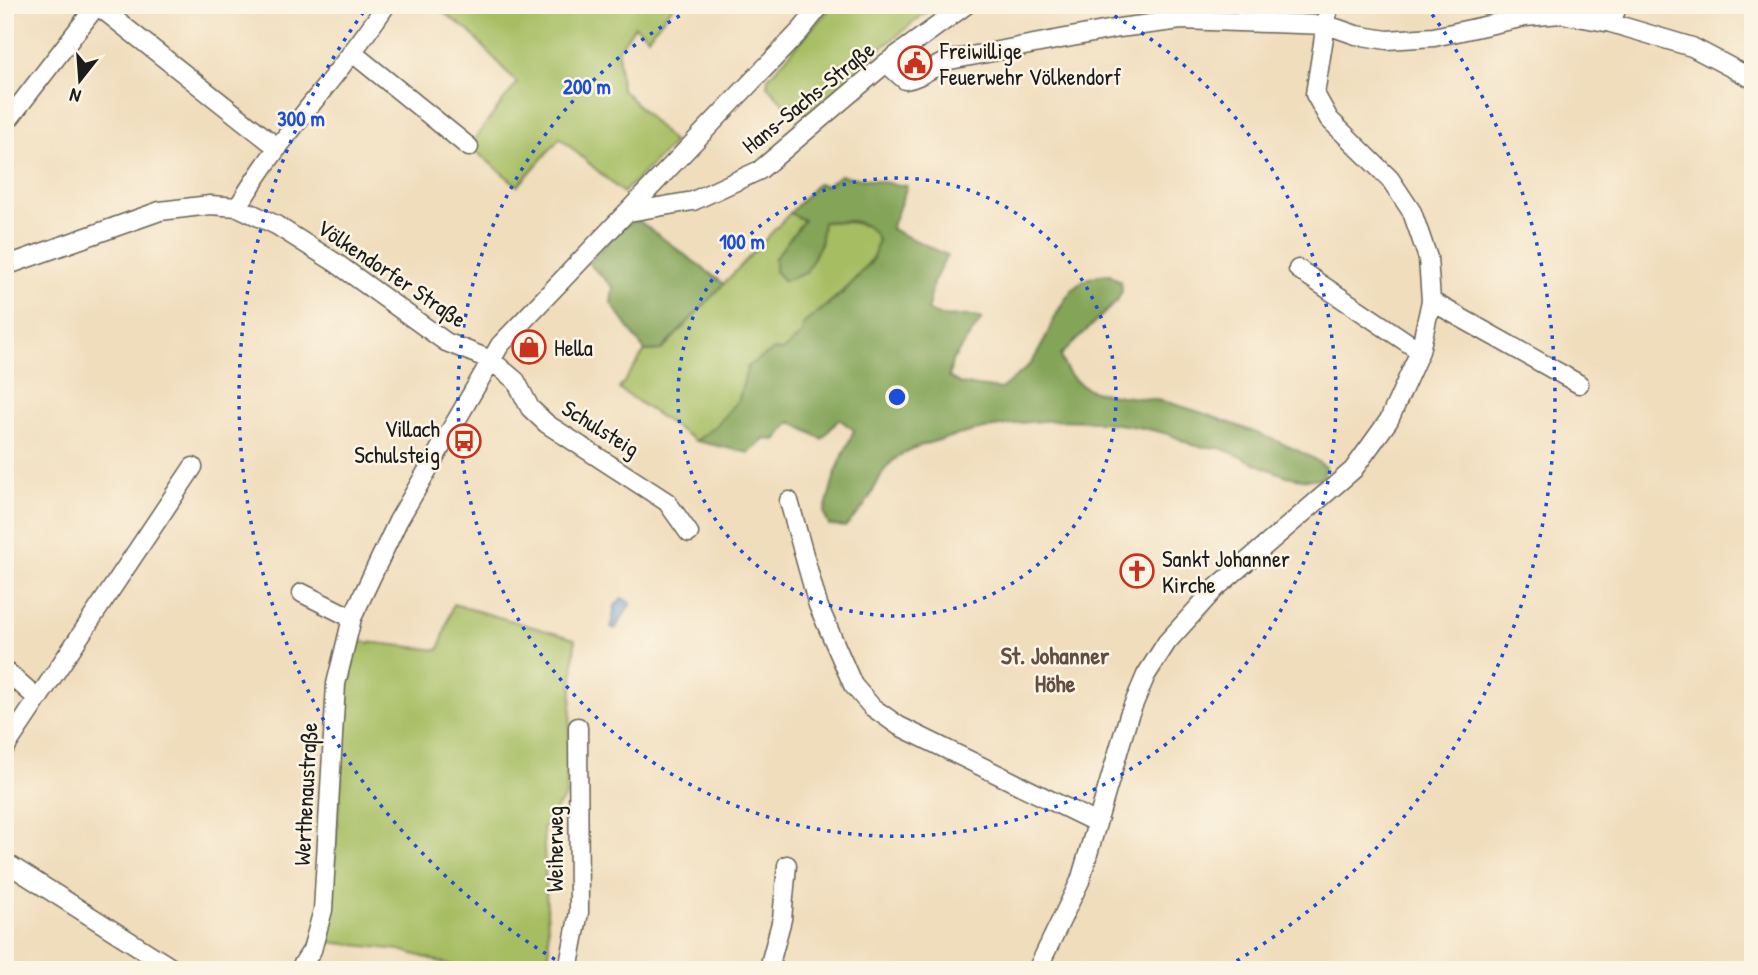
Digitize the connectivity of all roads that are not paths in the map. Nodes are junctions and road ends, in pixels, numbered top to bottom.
1 (97, 5) edge
2 (386, 5) edge
3 (821, 5) edge
4 (966, 5) edge
5 (1329, 5) edge
6 (1618, 5) edge
7 (1611, 23) junction
8 (1327, 25) junction
9 (354, 54) junction
10 (886, 63) junction
11 (1753, 79) edge
12 (5, 124) edge
13 (469, 147) dead end
14 (278, 148) junction
15 (238, 207) junction
16 (629, 212) junction
17 (5, 267) edge
18 (1298, 269) dead end
19 (1431, 301) junction
20 (1420, 351) junction
21 (491, 360) junction
22 (1579, 384) dead end
23 (193, 467) dead end
24 (789, 501) dead end
25 (690, 533) dead end
26 (302, 593) dead end
27 (352, 618) junction
28 (5, 670) edge
29 (37, 698) junction
30 (578, 727) dead end
31 (5, 748) edge
32 (1097, 823) junction
33 (5, 862) edge
34 (787, 866) dead end
35 (175, 970) edge
36 (299, 970) edge
37 (568, 970) edge
38 (772, 970) edge
39 (1037, 970) edge

1 - 12 street
1 - 14 street
2 - 9 street
3 - 16 street
4 - 10 street, Hans-Sachs-Straße
5 - 8 street
6 - 7 street
7 - 8 street
7 - 11 street
8 - 10 street
8 - 19 street
9 - 13 street
9 - 14 street
10 - 16 street, Hans-Sachs-Straße
14 - 15 street
15 - 17 street, Völkendorfer Straße
15 - 21 street, Völkendorfer Straße
16 - 21 street
18 - 20 street
19 - 20 street
19 - 22 street
20 - 32 street
21 - 25 street, Schulsteig
21 - 27 street, Werthenaustraße
23 - 29 street
24 - 32 street
26 - 27 street
27 - 36 street, Werthenaustraße
28 - 29 street
29 - 31 street
30 - 37 street, Weiherweg
32 - 39 street
33 - 35 street
34 - 38 street

